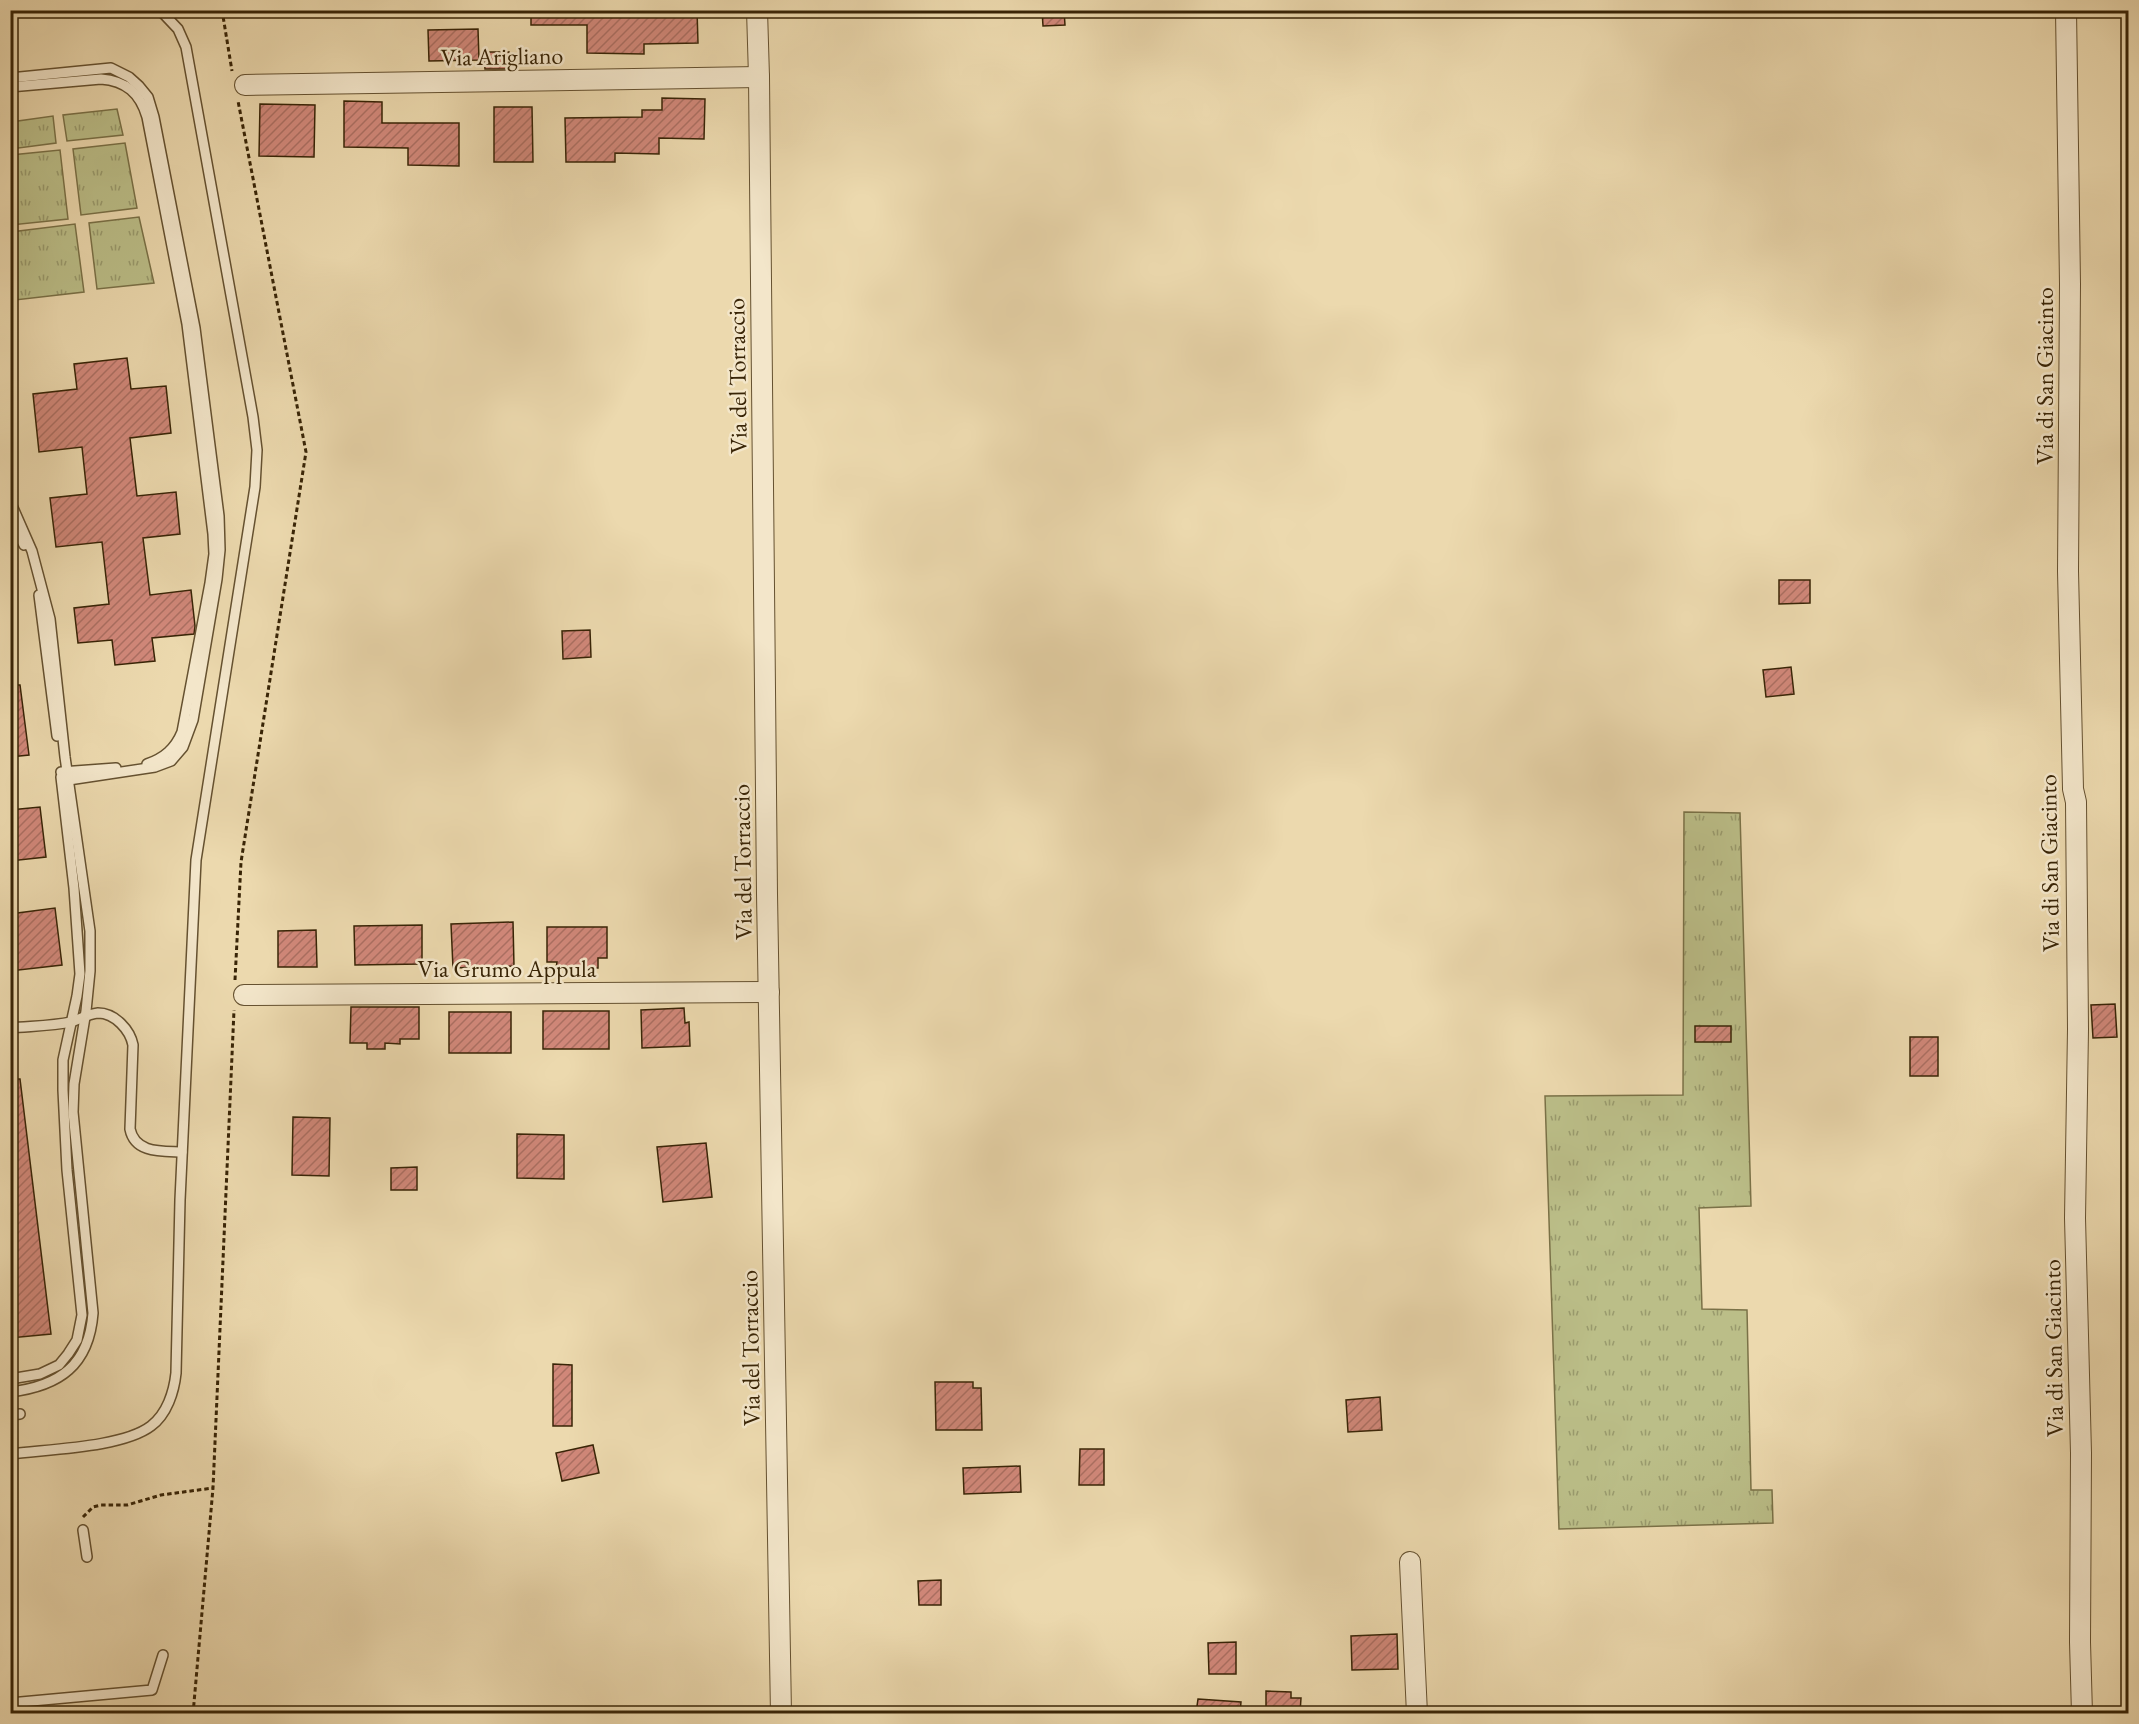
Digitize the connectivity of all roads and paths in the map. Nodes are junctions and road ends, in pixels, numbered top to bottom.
1 (160, 10) edge
2 (222, 10) edge
3 (757, 10) edge
4 (2066, 10) edge
5 (759, 77) junction
6 (10, 78) edge
7 (238, 85) junction
8 (10, 87) edge
9 (10, 501) edge
10 (10, 518) edge
11 (64, 776) junction
12 (769, 992) junction
13 (238, 993) junction
14 (85, 1016) junction
15 (71, 1022) junction
16 (10, 1028) edge
17 (182, 1152) junction
18 (10, 1379) edge
19 (10, 1392) edge
20 (10, 1454) edge
21 (213, 1488) junction
22 (82, 1530) joint
23 (87, 1557) dead end
24 (1410, 1562) dead end
25 (163, 1655) dead end
26 (10, 1703) edge
27 (193, 1713) edge
28 (781, 1713) edge
29 (1417, 1713) edge
30 (2082, 1713) edge

1 - 17 lane
2 - 7 path
3 - 5 street, Via del Torraccio
4 - 30 street, Via di San Giacinto
5 - 7 street, Via Arigliano
5 - 12 street, Via del Torraccio
6 - 11 lane
7 - 13 path
8 - 11 lane
9 - 11 lane
10 - 11 lane
11 - 14 lane
11 - 15 lane
12 - 13 street, Via Grumo Appula
12 - 28 street, Via del Torraccio
13 - 21 path
14 - 15 lane
14 - 17 lane
14 - 19 lane
15 - 16 lane
15 - 18 lane
17 - 20 lane
21 - 22 path
21 - 27 path
22 - 23 lane
24 - 29 street
25 - 26 lane

